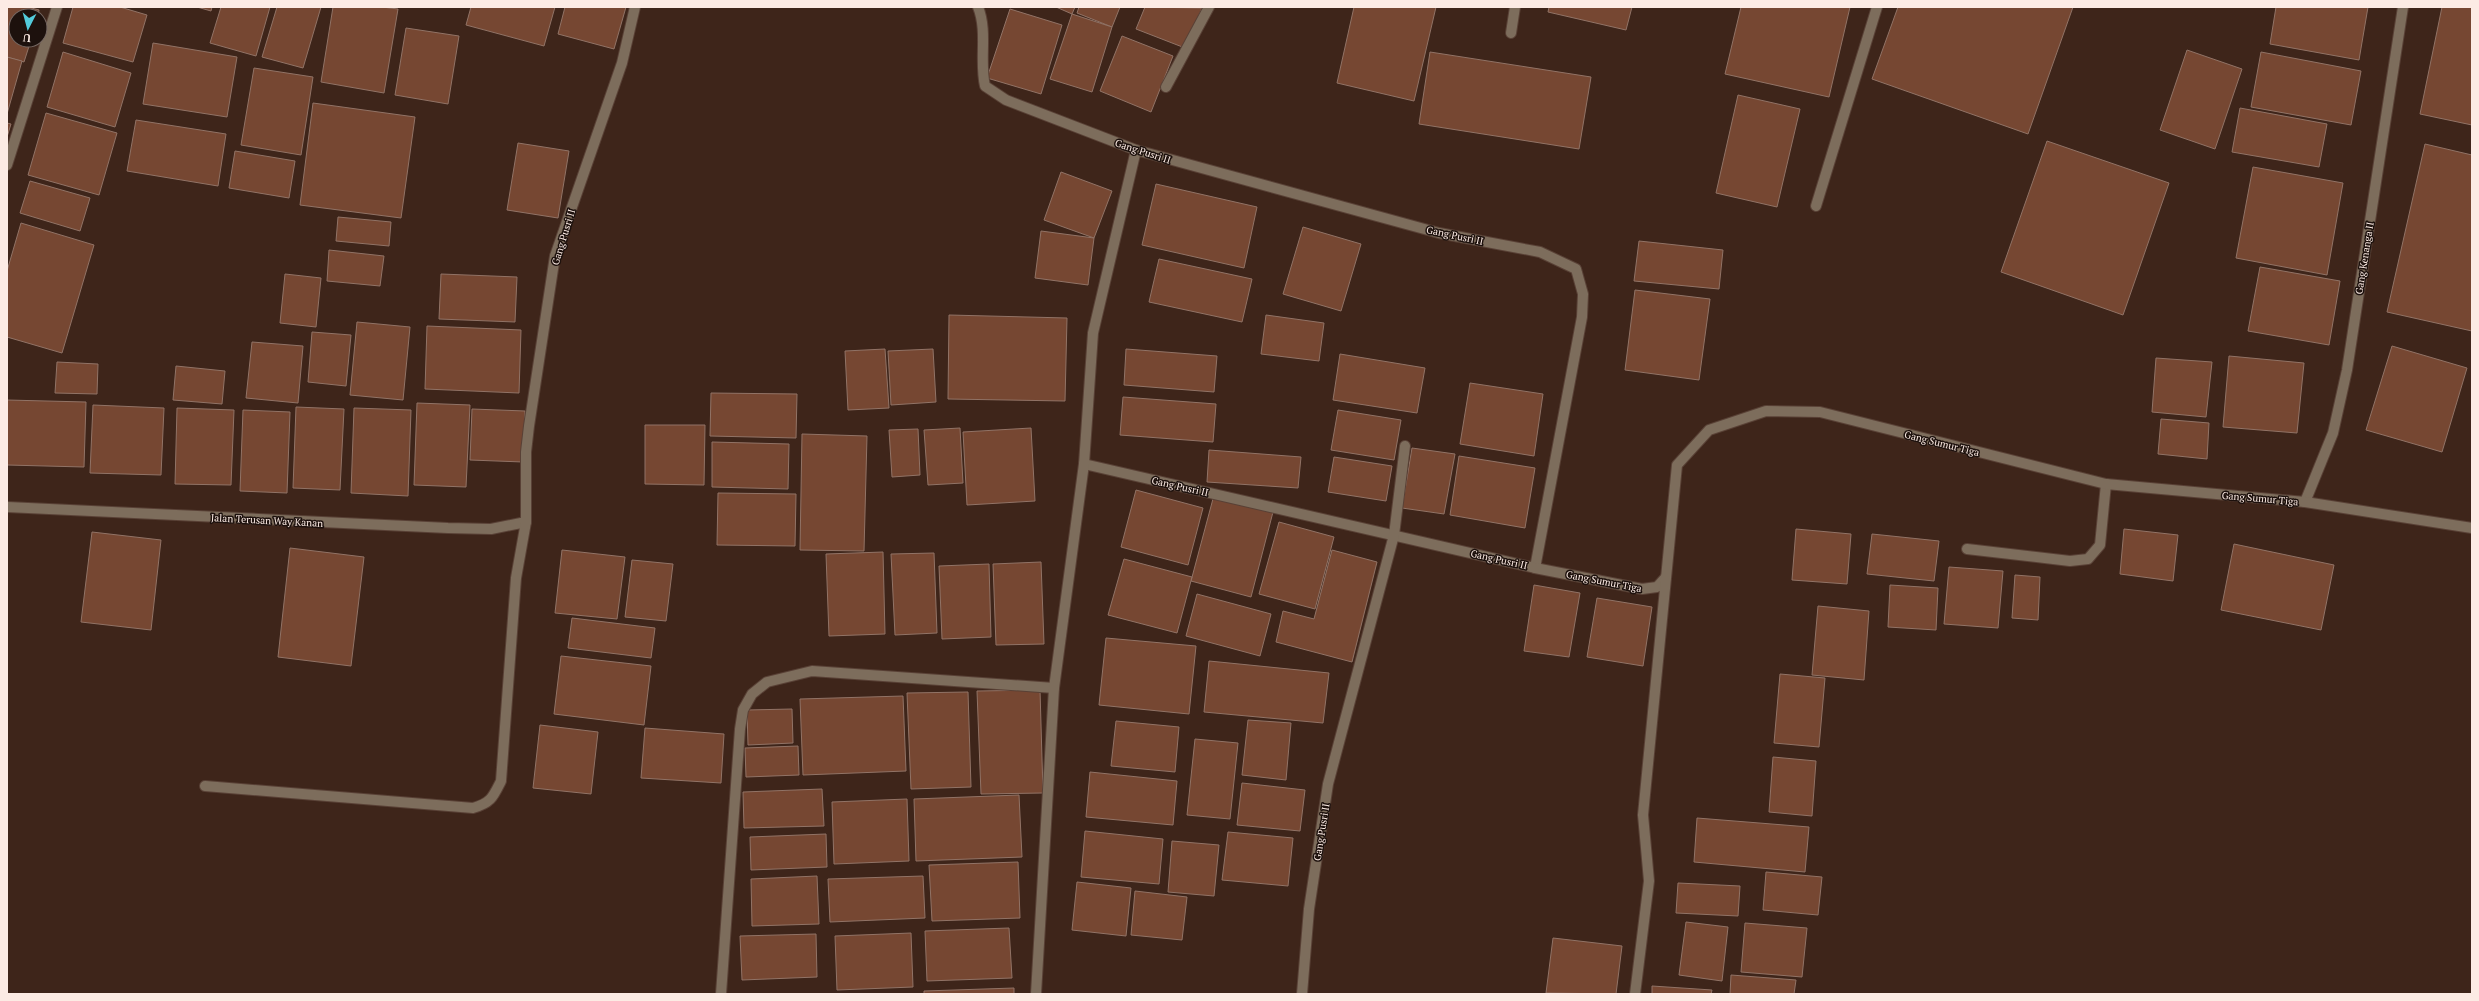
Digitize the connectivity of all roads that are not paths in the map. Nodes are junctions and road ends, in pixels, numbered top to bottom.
1 (57, 7) edge
2 (635, 7) edge
3 (978, 7) edge
4 (1209, 7) edge
5 (1514, 7) edge
6 (1877, 7) edge
7 (2403, 7) edge
8 (1511, 33) dead end
9 (1166, 88) dead end
10 (1136, 150) junction
11 (7, 165) edge
12 (1816, 206) dead end
13 (1406, 446) dead end
14 (1084, 464) junction
15 (2106, 484) junction
16 (2305, 502) junction
17 (7, 508) edge
18 (526, 522) junction
19 (2472, 528) edge
20 (1394, 535) junction
21 (1967, 549) dead end
22 (1536, 568) junction
23 (1666, 577) junction
24 (1054, 688) junction
25 (205, 786) dead end
26 (721, 994) edge
27 (1036, 994) edge
28 (1302, 994) edge
29 (1635, 994) edge

1 - 11 street
2 - 18 street, Gang Pusri II
3 - 10 street, Gang Pusri II
4 - 9 street
5 - 8 street
6 - 12 street
7 - 16 street, Gang Kenanga II
10 - 14 street
10 - 22 street, Gang Pusri II
13 - 20 street
14 - 20 street, Gang Pusri II
14 - 24 street
15 - 16 street, Gang Sumur Tiga
15 - 21 street
15 - 23 street, Gang Sumur Tiga
16 - 19 street, Gang Sumur Tiga
17 - 18 street, Jalan Terusan Way Kanan
18 - 25 street, Gang Pusri II
20 - 22 street, Gang Pusri II
20 - 28 street, Gang Pusri II
22 - 23 street, Gang Sumur Tiga
23 - 29 street
24 - 26 street
24 - 27 street

